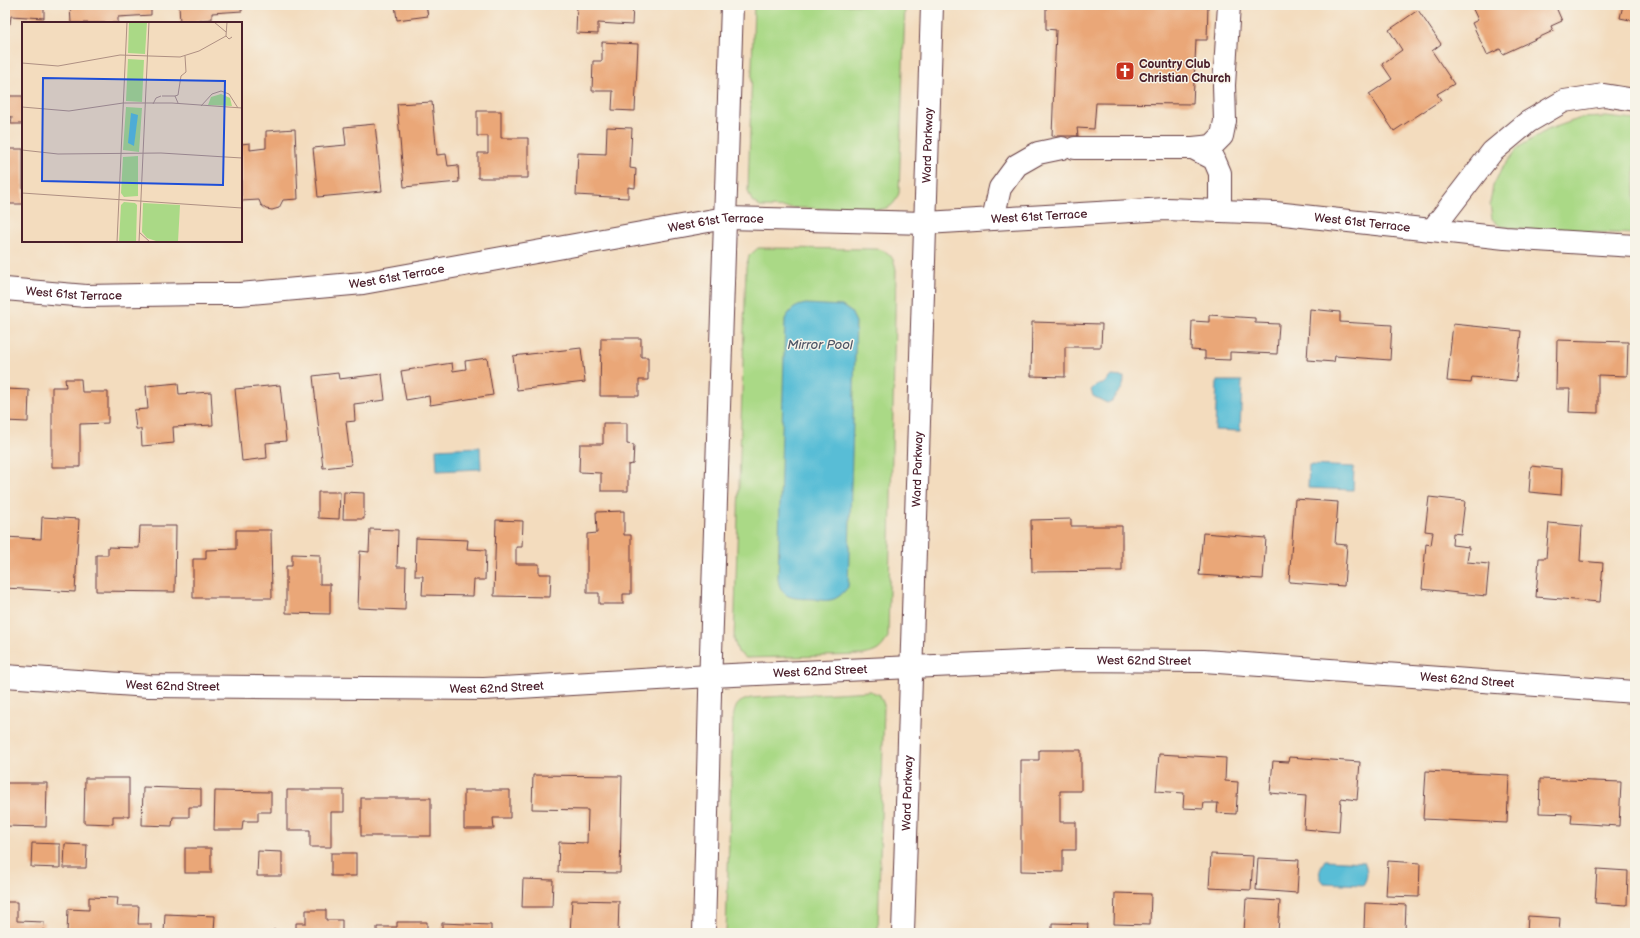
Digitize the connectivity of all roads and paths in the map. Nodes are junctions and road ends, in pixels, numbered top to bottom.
1 (732, 5) edge
2 (932, 5) edge
3 (1229, 5) edge
4 (1635, 100) edge
5 (1193, 148) junction
6 (1220, 211) junction
7 (725, 218) junction
8 (993, 220) junction
9 (926, 223) junction
10 (1432, 230) junction
11 (1635, 246) edge
12 (5, 290) edge
13 (912, 666) junction
14 (5, 676) edge
15 (710, 676) junction
16 (1635, 692) edge
17 (704, 933) edge
18 (903, 933) edge

1 - 7 street
2 - 9 street, Ward Parkway
3 - 5 street
4 - 10 street
5 - 6 street
5 - 8 street
6 - 8 street, West 61st Terrace
6 - 10 street, West 61st Terrace
7 - 9 street, West 61st Terrace
7 - 12 street, West 61st Terrace
7 - 15 street
8 - 9 street, West 61st Terrace
9 - 13 street, Ward Parkway
10 - 11 street, West 61st Terrace
13 - 15 street, West 62nd Street
13 - 16 street, West 62nd Street
13 - 18 street, Ward Parkway
14 - 15 street, West 62nd Street
15 - 17 street

